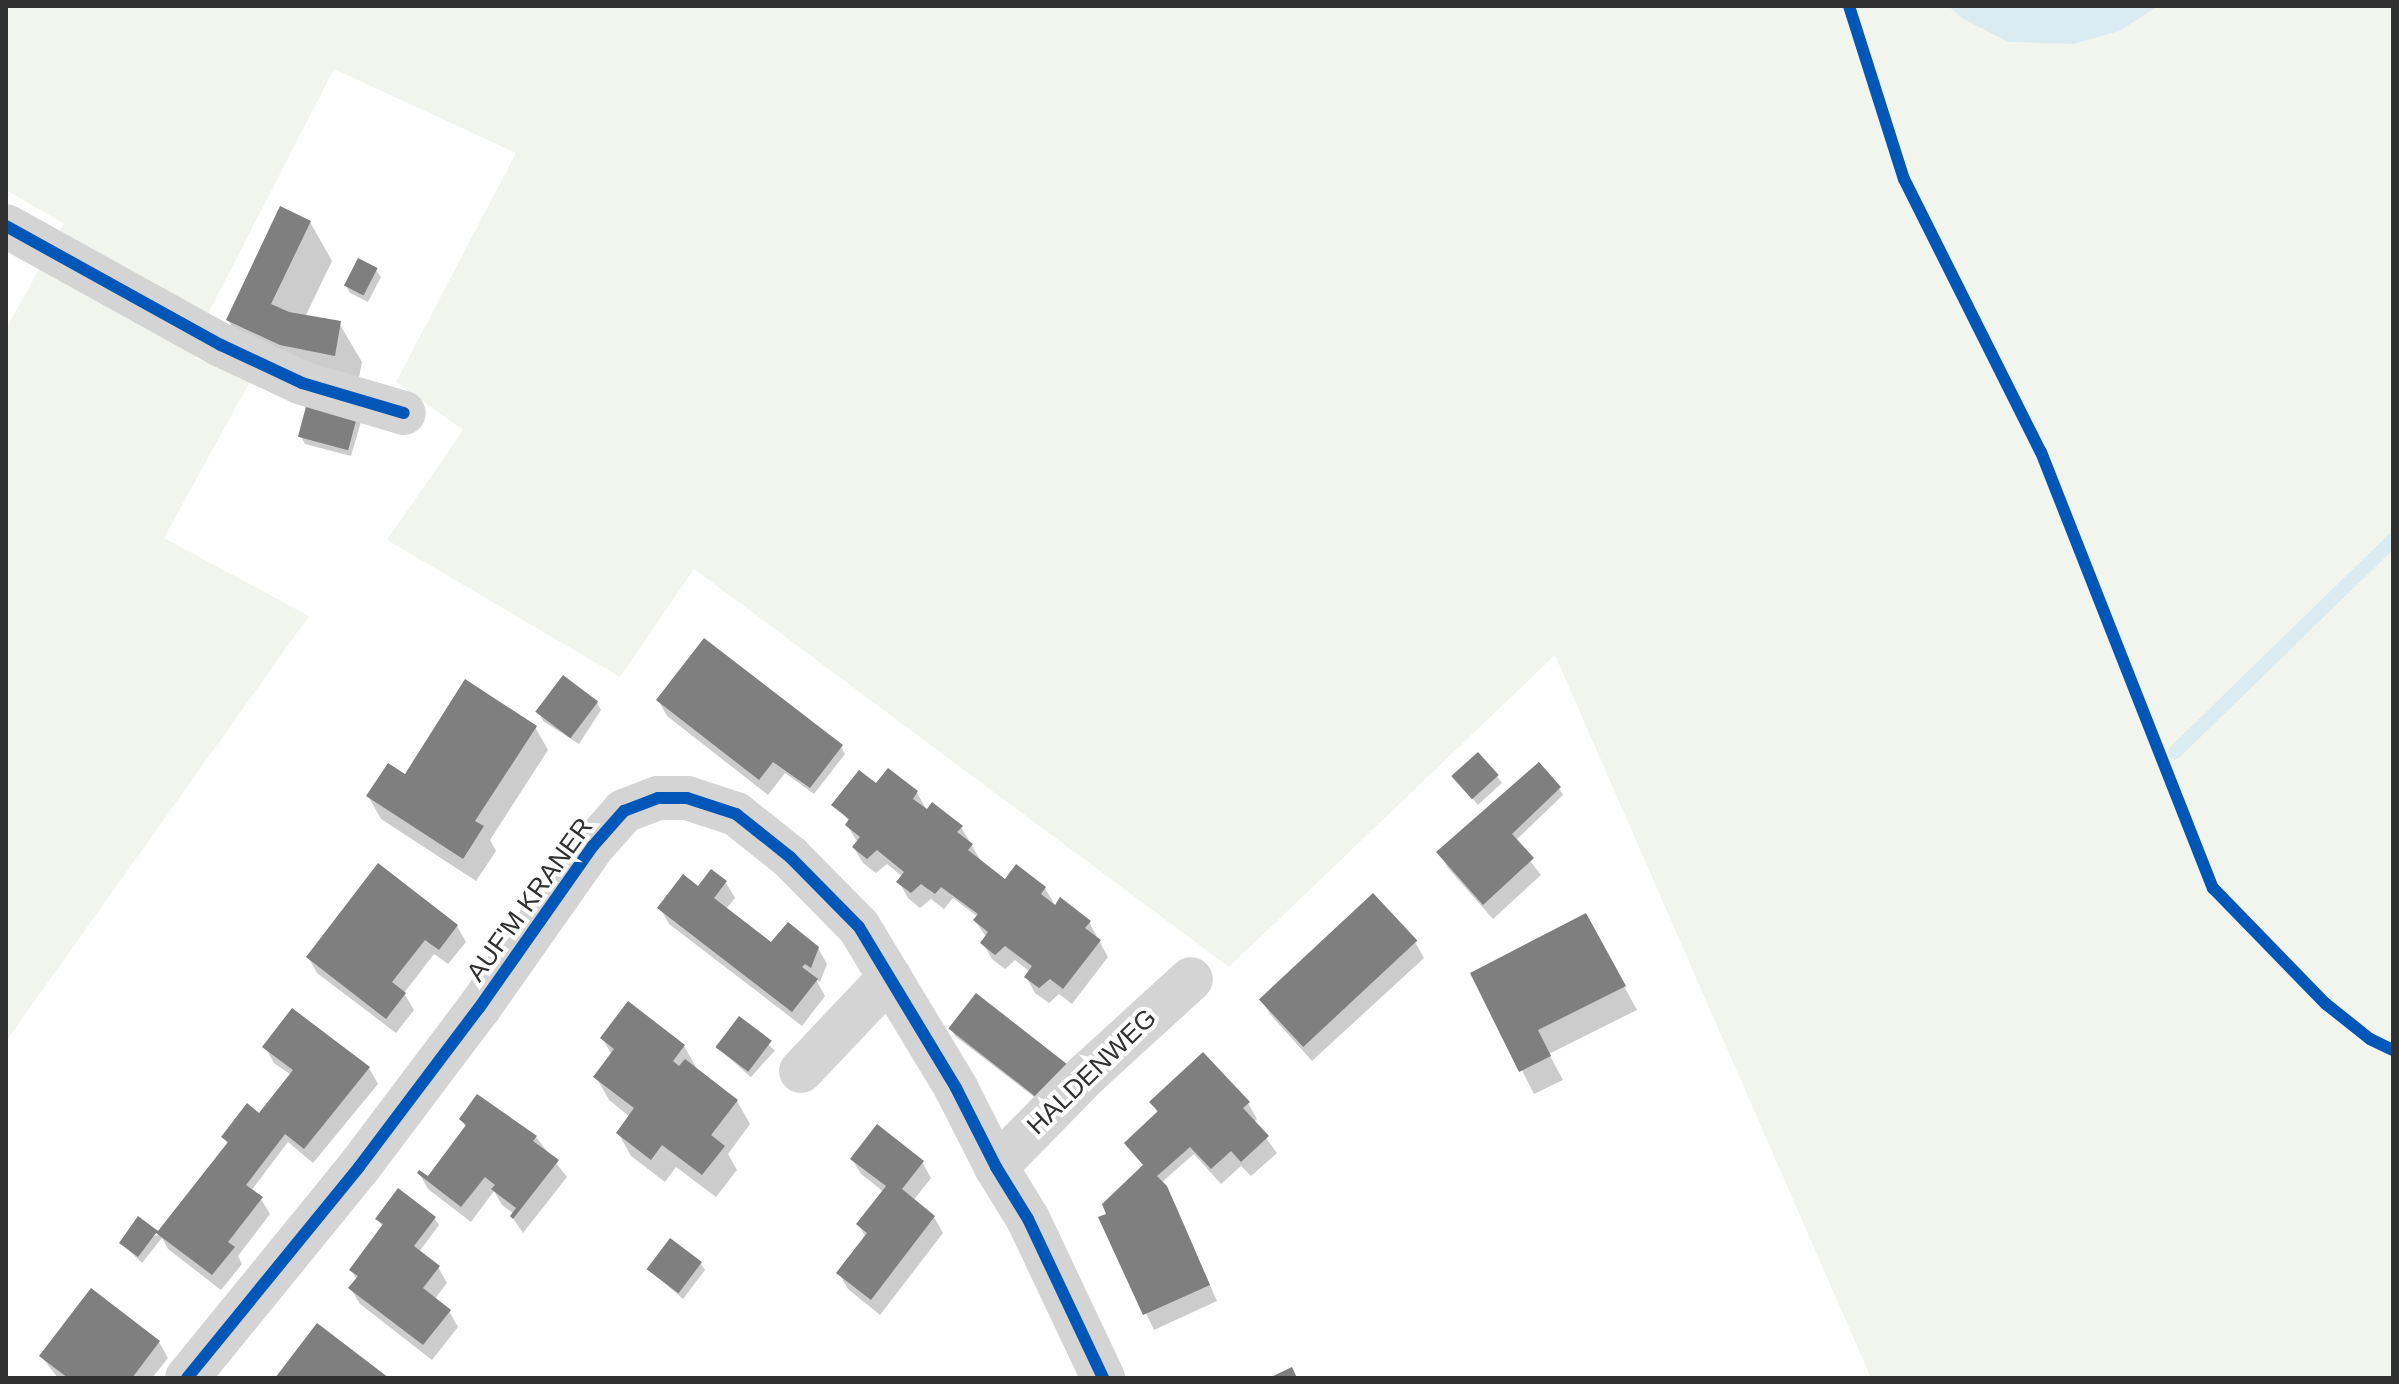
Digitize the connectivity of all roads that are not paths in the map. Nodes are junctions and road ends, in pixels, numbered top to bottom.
1 (6, 226) edge
2 (404, 413) dead end
3 (890, 977) junction
4 (1191, 979) dead end
5 (801, 1071) dead end
6 (996, 1167) junction
7 (187, 1378) edge
8 (1103, 1378) edge

1 - 2 street
3 - 5 street
3 - 6 street, AUF'M KRANER
3 - 7 street, AUF'M KRANER
4 - 6 street, HALDENWEG
6 - 8 street, AUF'M KRANER

